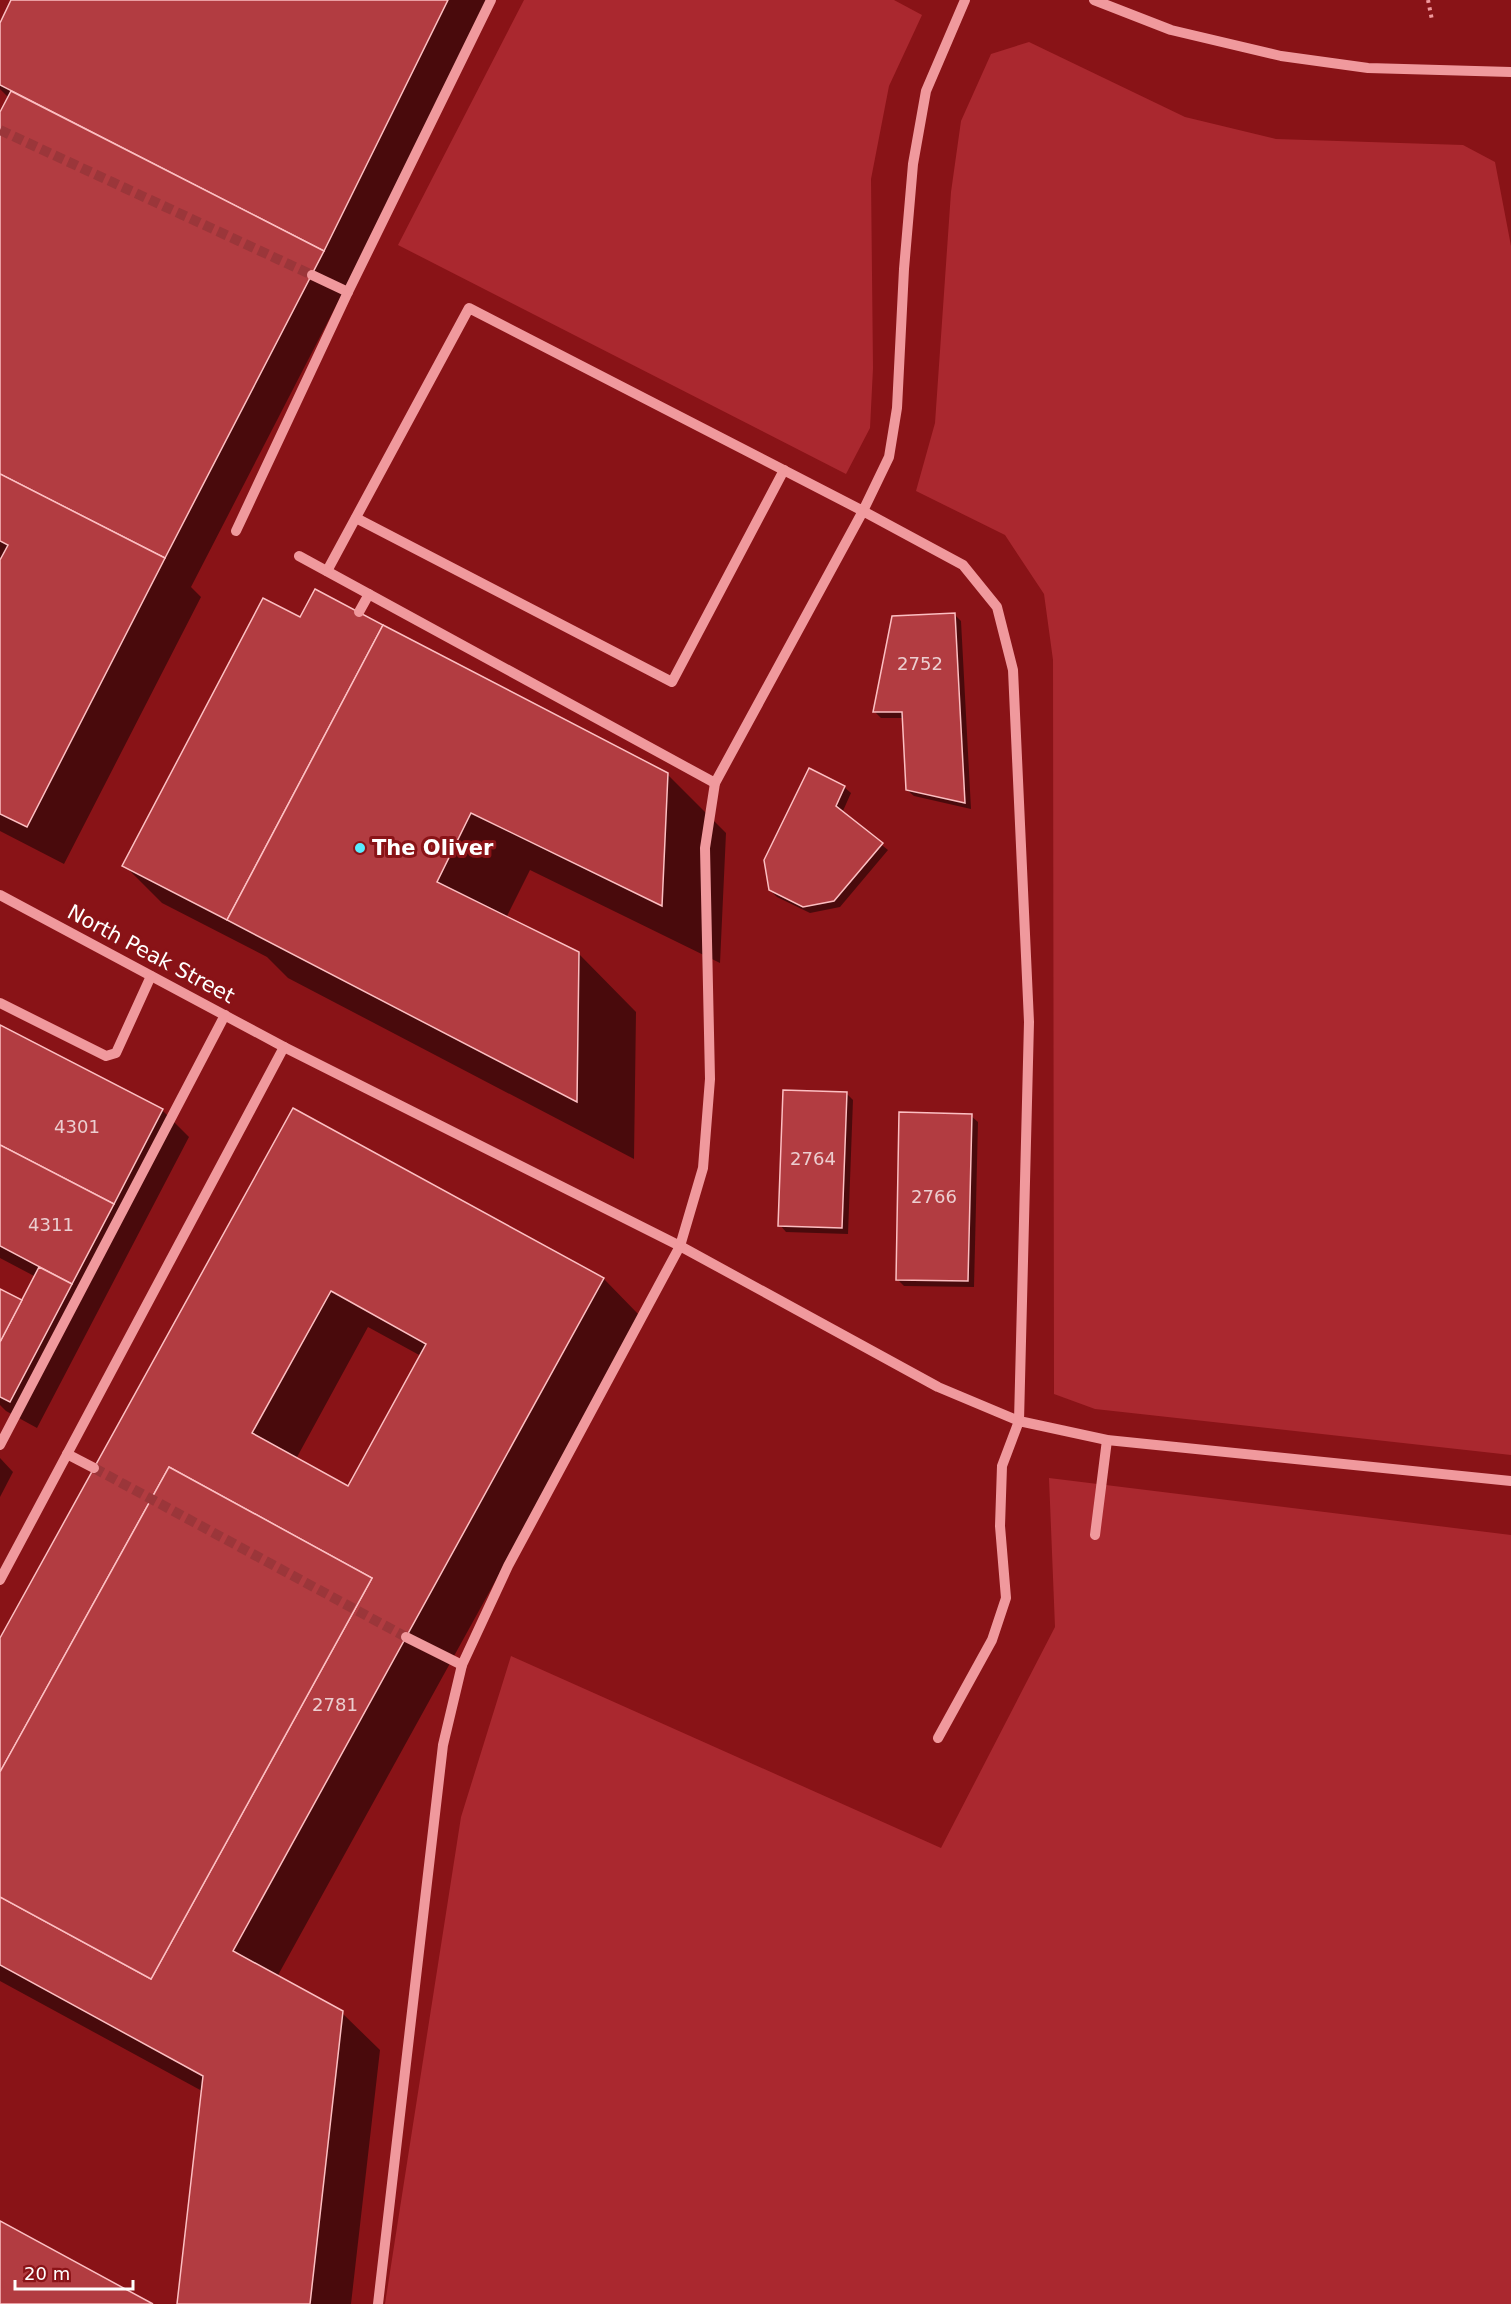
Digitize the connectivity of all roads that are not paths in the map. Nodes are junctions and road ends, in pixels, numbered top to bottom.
1 (491, 0) edge
2 (965, 0) edge
3 (1094, 0) edge
4 (1511, 72) edge
5 (312, 275) tunnel mouth
6 (348, 292) junction
7 (784, 470) junction
8 (863, 511) junction
9 (356, 518) junction
10 (236, 531) dead end
11 (299, 556) dead end
12 (327, 571) junction
13 (369, 594) junction
14 (359, 612) dead end
15 (715, 783) junction
16 (0, 895) edge
17 (151, 976) junction
18 (0, 1003) edge
19 (225, 1015) junction
20 (284, 1047) junction
21 (680, 1246) junction
22 (1019, 1421) junction
23 (1107, 1440) junction
24 (0, 1445) edge
25 (67, 1454) junction
26 (94, 1468) tunnel mouth
27 (1511, 1481) edge
28 (1095, 1535) dead end
29 (0, 1580) edge
30 (406, 1637) tunnel mouth
31 (462, 1665) junction
32 (938, 1738) dead end
33 (378, 2304) edge

1 - 6 street
2 - 8 street
3 - 4 street
5 - 6 street
6 - 10 street
7 - 8 street
7 - 9 street
7 - 9 street
8 - 15 street
8 - 22 street
9 - 12 street
11 - 12 street
12 - 13 street
13 - 14 street
13 - 15 street
15 - 21 street
16 - 17 street, North Peak Street
17 - 18 street
17 - 19 street, North Peak Street
19 - 20 street, North Peak Street
19 - 24 street
20 - 21 street, North Peak Street
20 - 25 street
21 - 22 street, North Peak Street
21 - 31 street
22 - 23 street, North Peak Street
22 - 32 street
23 - 27 street, North Peak Street
23 - 28 street
25 - 26 street
25 - 29 street
30 - 31 street
31 - 33 street

